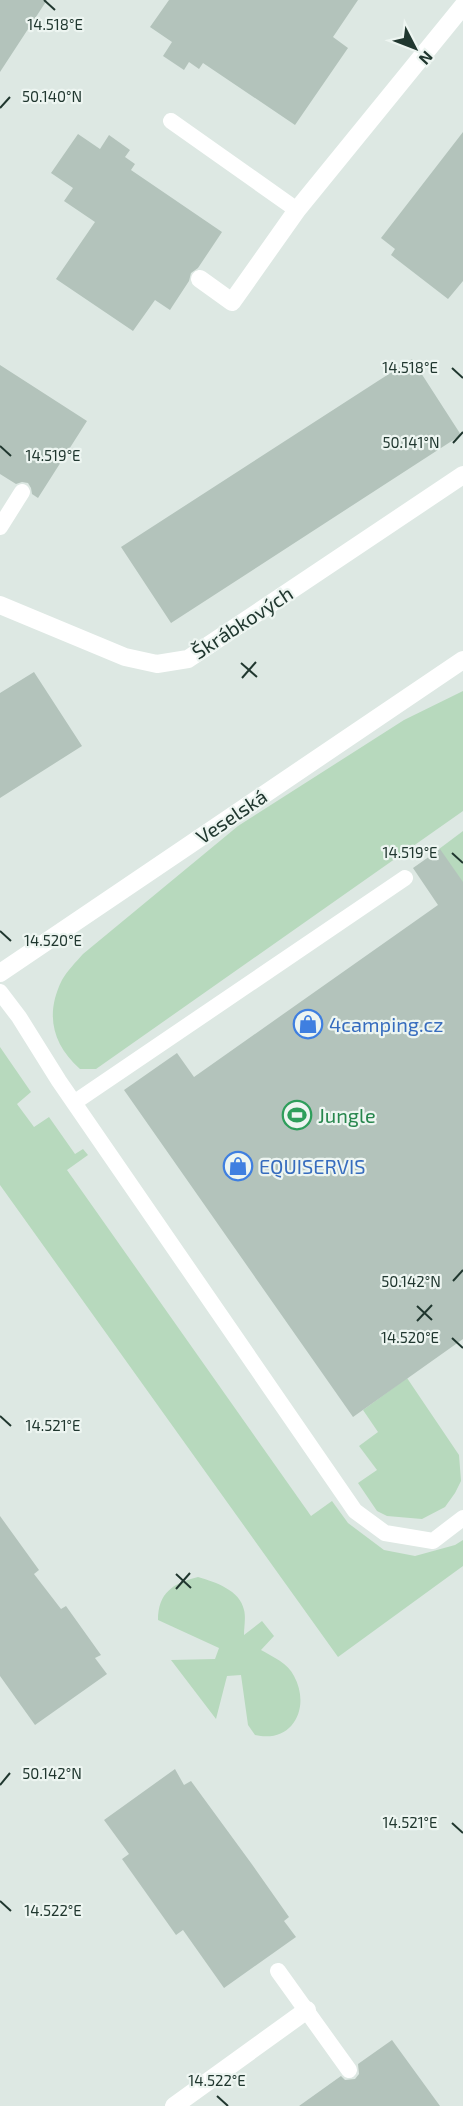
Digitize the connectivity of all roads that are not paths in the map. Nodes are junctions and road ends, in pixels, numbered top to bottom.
1 (463, 6) edge
2 (171, 121) dead end
3 (297, 210) junction
4 (200, 279) dead end
5 (463, 476) edge
6 (22, 492) dead end
7 (0, 527) edge
8 (0, 605) edge
9 (463, 660) edge
10 (405, 878) dead end
11 (0, 972) edge
12 (0, 992) edge
13 (75, 1102) junction
14 (463, 1518) edge
15 (278, 1971) dead end
16 (307, 2010) junction
17 (349, 2070) dead end
18 (174, 2106) edge

1 - 3 street
2 - 3 lane
3 - 4 street
5 - 8 street, Škrábkových
6 - 7 lane
9 - 11 street, Veselská
10 - 13 lane
12 - 13 lane
13 - 14 lane
15 - 16 lane
16 - 17 lane
16 - 18 street

